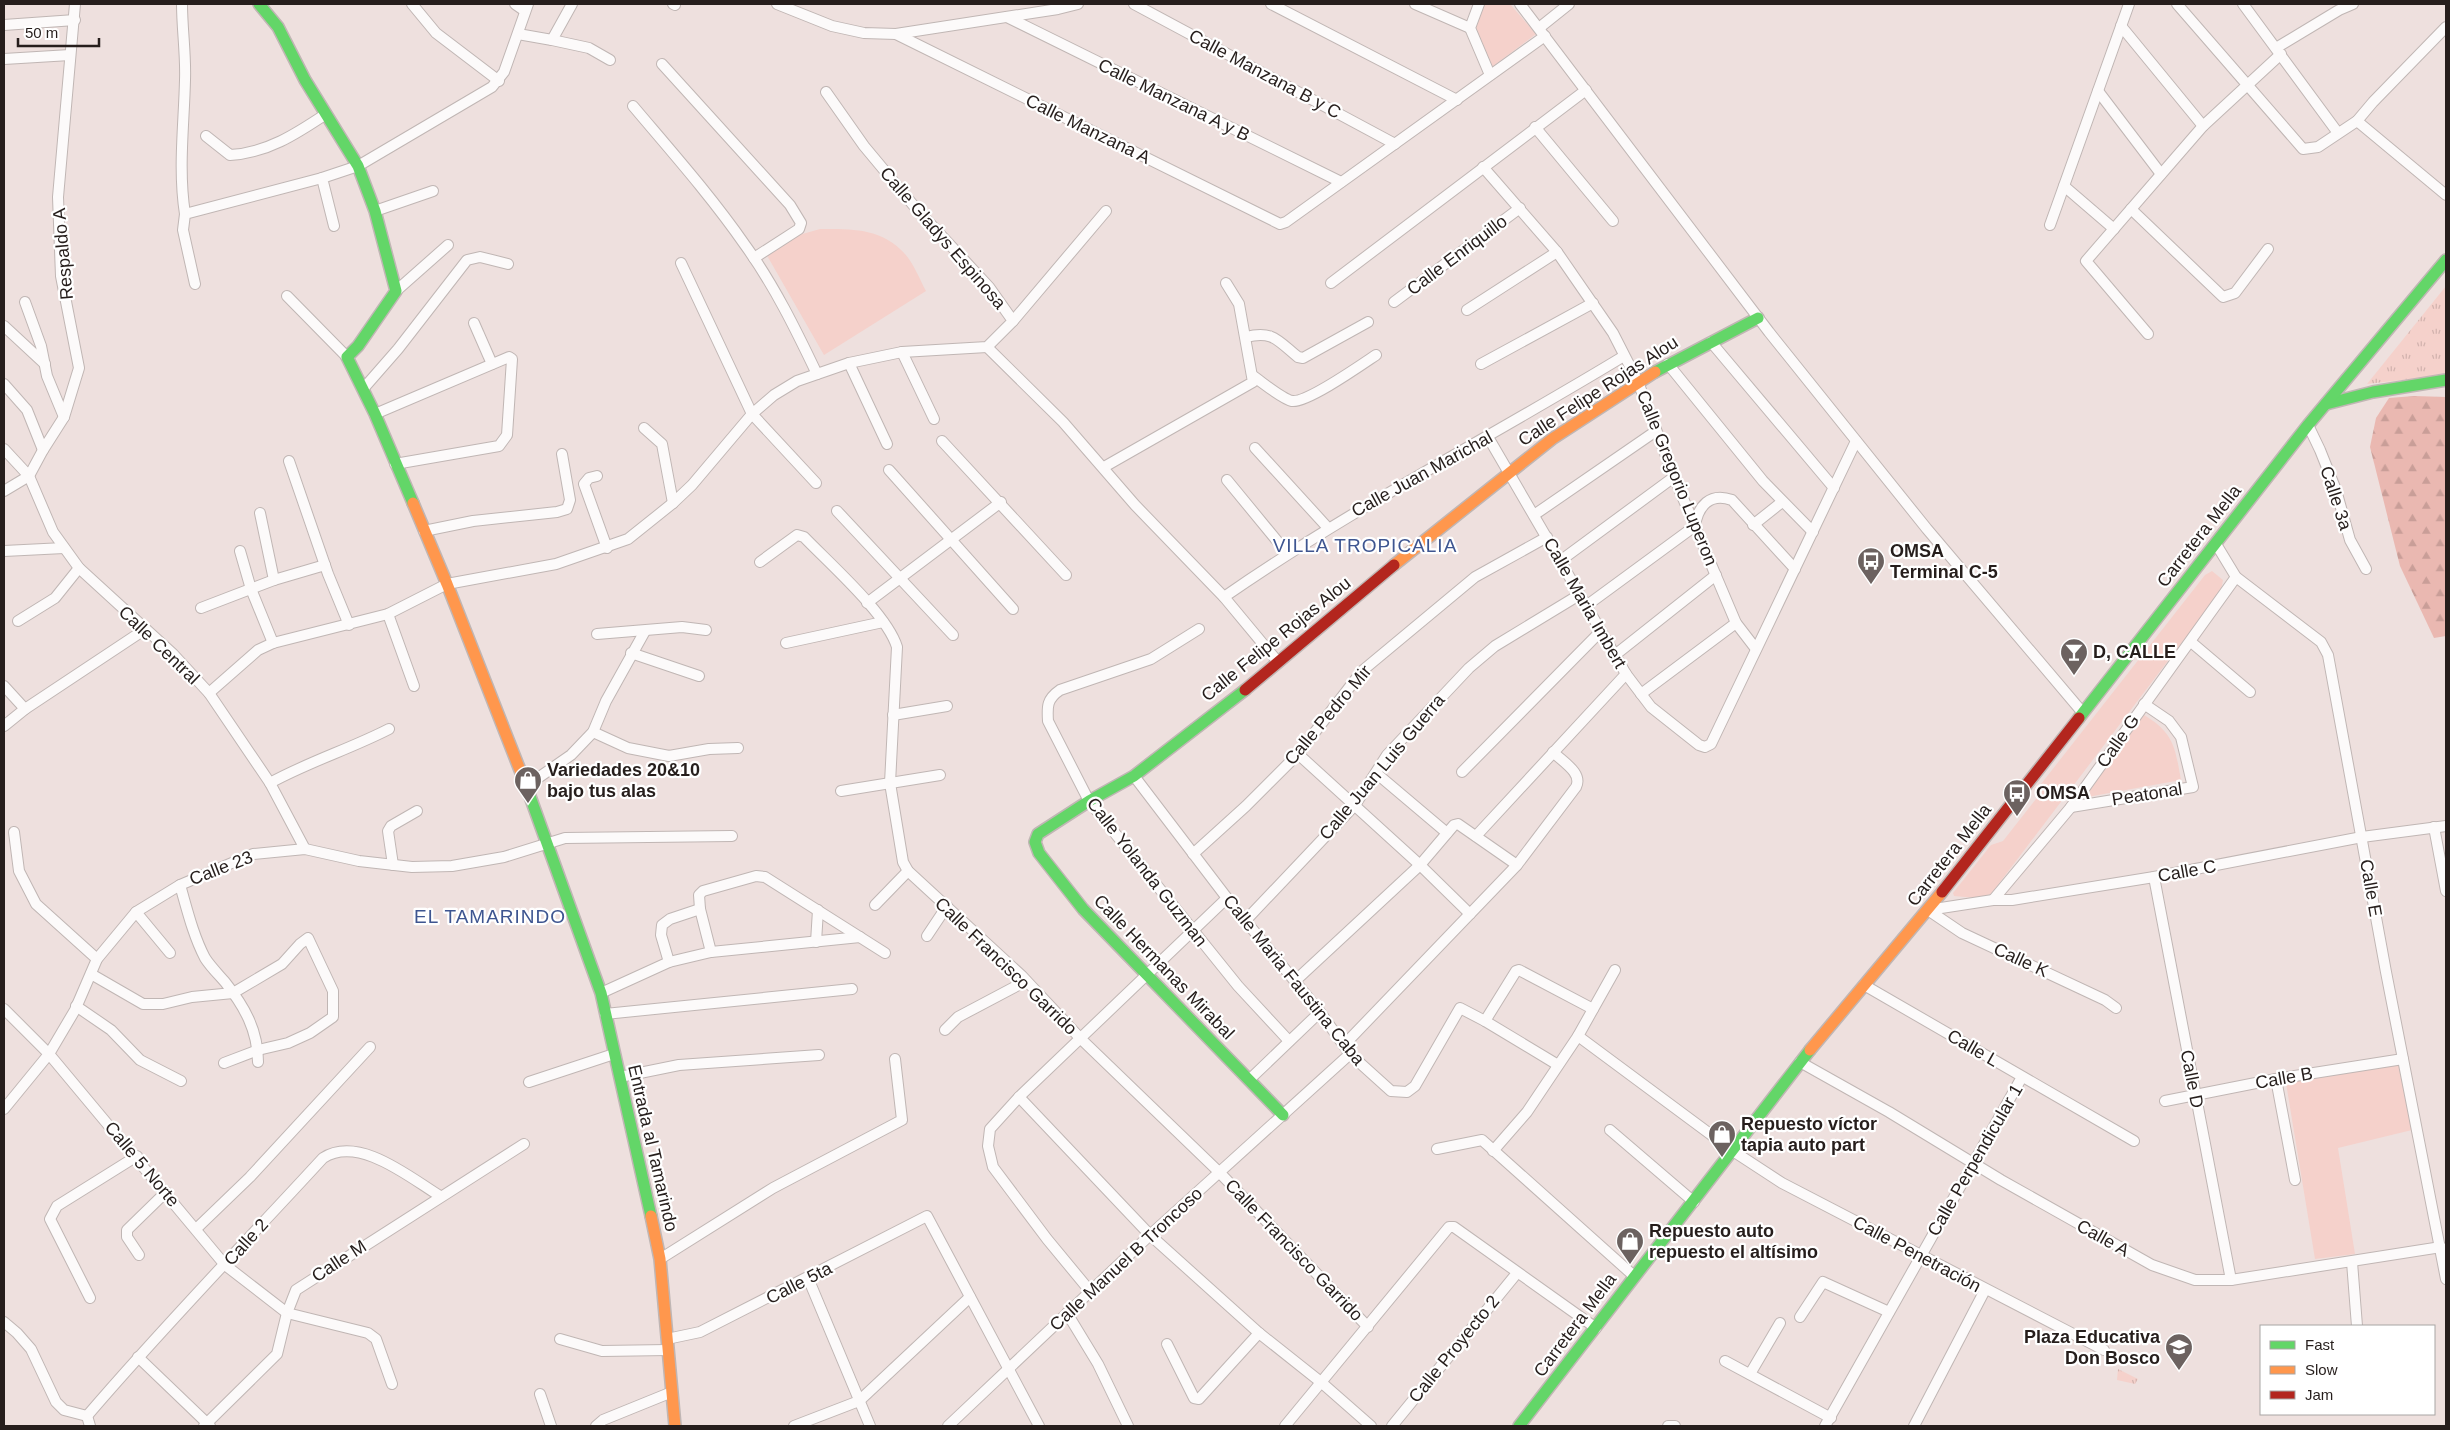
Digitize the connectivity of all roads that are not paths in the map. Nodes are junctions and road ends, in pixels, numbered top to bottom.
1 (77, 4) edge
2 (182, 4) edge
3 (259, 4) edge
4 (412, 4) edge
5 (515, 4) edge
6 (572, 4) edge
7 (777, 4) edge
8 (1078, 4) edge
9 (1134, 4) edge
10 (1270, 4) edge
11 (1415, 4) edge
12 (1479, 4) edge
13 (1520, 4) edge
14 (1569, 4) edge
15 (2129, 4) edge
16 (2177, 4) edge
17 (2243, 4) edge
18 (2353, 4) edge
19 (1057, 6) edge
20 (526, 7) edge
21 (2338, 7) edge
22 (1006, 17) junction
23 (74, 20) junction
24 (4, 25) edge
25 (2121, 26) junction
26 (2446, 27) edge
27 (1470, 28) junction
28 (1538, 28) junction
29 (518, 34) junction
30 (896, 34) junction
31 (1545, 36) junction
32 (552, 40) junction
33 (2279, 51) junction
34 (70, 55) junction
35 (4, 59) edge
36 (610, 60) dead end
37 (662, 64) dead end
38 (1490, 75) junction
39 (498, 81) junction
40 (2247, 85) junction
41 (1586, 90) junction
42 (2098, 91) junction
43 (826, 92) dead end
44 (1457, 100) junction
45 (633, 106) dead end
46 (326, 114) junction
47 (2358, 121) junction
48 (2203, 126) junction
49 (1535, 127) junction
50 (2338, 133) junction
51 (206, 136) dead end
52 (1395, 144) junction
53 (358, 166) junction
54 (1484, 167) junction
55 (2161, 174) junction
56 (322, 178) junction
57 (1341, 182) junction
58 (2064, 186) junction
59 (434, 191) dead end
60 (2446, 195) edge
61 (1520, 208) junction
62 (2131, 209) junction
63 (375, 211) junction
64 (1106, 211) dead end
65 (185, 214) junction
66 (1613, 221) dead end
67 (2050, 225) dead end
68 (334, 226) dead end
69 (2114, 229) junction
70 (448, 245) dead end
71 (2268, 249) dead end
72 (1557, 252) junction
73 (754, 258) junction
74 (2446, 260) edge
75 (681, 263) dead end
76 (508, 264) dead end
77 (1226, 283) dead end
78 (1331, 283) dead end
79 (195, 284) dead end
80 (396, 291) junction
81 (287, 296) dead end
82 (25, 302) dead end
83 (1394, 302) dead end
84 (1593, 303) junction
85 (1467, 310) dead end
86 (1758, 318) junction
87 (1013, 320) junction
88 (1368, 322) dead end
89 (474, 323) dead end
90 (4, 326) edge
91 (2148, 334) dead end
92 (1246, 337) junction
93 (1711, 342) junction
94 (987, 347) junction
95 (902, 352) junction
96 (1376, 355) dead end
97 (1624, 356) junction
98 (347, 357) junction
99 (849, 363) junction
100 (45, 364) junction
101 (492, 364) junction
102 (1481, 364) dead end
103 (1668, 364) junction
104 (818, 374) junction
105 (1253, 376) junction
106 (2446, 380) edge
107 (1638, 382) junction
108 (4, 384) edge
109 (362, 389) junction
110 (2326, 404) junction
111 (375, 414) junction
112 (752, 414) junction
113 (64, 417) junction
114 (934, 419) dead end
115 (2308, 425) junction
116 (644, 428) dead end
117 (1656, 432) junction
118 (1488, 437) junction
119 (942, 441) dead end
120 (1856, 441) junction
121 (887, 444) dead end
122 (1255, 448) dead end
123 (4, 449) edge
124 (43, 450) junction
125 (562, 454) dead end
126 (289, 460) dead end
127 (395, 464) junction
128 (1104, 467) junction
129 (889, 470) dead end
130 (1508, 471) junction
131 (29, 476) junction
132 (597, 476) dead end
133 (1674, 476) junction
134 (1227, 480) dead end
135 (816, 483) dead end
136 (1834, 488) junction
137 (4, 491) edge
138 (1001, 502) junction
139 (1782, 502) junction
140 (673, 504) junction
141 (837, 511) dead end
142 (260, 514) dead end
143 (1534, 515) junction
144 (1753, 525) junction
145 (1695, 526) junction
146 (1328, 528) junction
147 (424, 531) junction
148 (1813, 532) junction
149 (1547, 537) junction
150 (951, 539) junction
151 (2216, 544) junction
152 (64, 548) junction
153 (607, 548) junction
154 (4, 551) edge
155 (240, 551) dead end
156 (1287, 553) junction
157 (1560, 561) junction
158 (760, 562) dead end
159 (325, 565) junction
160 (79, 568) junction
161 (1795, 569) junction
162 (2366, 569) dead end
163 (1066, 575) dead end
164 (1716, 575) junction
165 (901, 577) junction
166 (2236, 577) junction
167 (274, 580) junction
168 (447, 584) junction
169 (251, 590) junction
170 (1579, 595) junction
171 (1224, 597) junction
172 (867, 603) junction
173 (1586, 606) junction
174 (201, 608) dead end
175 (1013, 609) dead end
176 (388, 614) junction
177 (18, 621) dead end
178 (883, 622) junction
179 (1736, 623) junction
180 (349, 625) junction
181 (144, 630) junction
182 (706, 630) dead end
183 (1199, 630) dead end
184 (645, 632) junction
185 (1601, 632) junction
186 (597, 634) dead end
187 (953, 635) dead end
188 (2191, 642) junction
189 (273, 643) junction
190 (786, 643) dead end
191 (1756, 649) junction
192 (631, 653) junction
193 (1614, 655) junction
194 (1278, 662) junction
195 (1626, 674) junction
196 (699, 676) dead end
197 (4, 686) edge
198 (414, 686) dead end
199 (2250, 692) dead end
200 (209, 693) junction
201 (1641, 694) junction
202 (2144, 704) junction
203 (946, 706) dead end
204 (25, 709) junction
205 (2083, 713) junction
206 (893, 715) junction
207 (4, 726) edge
208 (388, 729) dead end
209 (594, 732) junction
210 (738, 748) dead end
211 (1554, 752) junction
212 (1298, 754) junction
213 (1462, 772) dead end
214 (1376, 773) junction
215 (940, 775) dead end
216 (1134, 776) junction
217 (270, 783) junction
218 (890, 783) junction
219 (525, 787) junction
220 (841, 791) dead end
221 (1088, 801) junction
222 (1354, 805) junction
223 (2071, 807) junction
224 (417, 811) dead end
225 (2446, 826) edge
226 (2434, 827) junction
227 (14, 832) dead end
228 (1447, 833) junction
229 (1038, 834) joint
230 (732, 836) dead end
231 (1476, 836) junction
232 (2362, 837) junction
233 (548, 843) junction
234 (305, 849) junction
235 (1193, 854) junction
236 (393, 865) junction
237 (1420, 865) junction
238 (1516, 865) junction
239 (908, 871) junction
240 (2154, 878) junction
241 (180, 884) junction
242 (2446, 891) edge
243 (1227, 898) junction
244 (1993, 900) junction
245 (875, 905) dead end
246 (947, 906) junction
247 (700, 909) junction
248 (818, 910) junction
249 (1928, 910) junction
250 (136, 912) junction
251 (1470, 914) junction
252 (1246, 920) junction
253 (1193, 930) junction
254 (927, 936) dead end
255 (860, 937) junction
256 (816, 942) junction
257 (710, 952) junction
258 (170, 953) dead end
259 (885, 953) dead end
260 (97, 959) junction
261 (669, 962) junction
262 (1615, 970) dead end
263 (91, 974) junction
264 (1147, 974) junction
265 (1026, 981) junction
266 (1295, 981) junction
267 (1864, 985) junction
268 (852, 989) dead end
269 (233, 993) junction
270 (601, 993) junction
271 (76, 1006) junction
272 (2116, 1008) dead end
273 (4, 1009) edge
274 (1593, 1009) junction
275 (1320, 1012) junction
276 (606, 1014) junction
277 (1485, 1021) junction
278 (945, 1030) dead end
279 (1578, 1036) junction
280 (1081, 1039) junction
281 (1289, 1041) junction
282 (1344, 1045) junction
283 (370, 1048) dead end
284 (258, 1050) junction
285 (49, 1054) junction
286 (614, 1054) junction
287 (1350, 1054) junction
288 (819, 1055) dead end
289 (895, 1059) dead end
290 (2403, 1059) junction
291 (258, 1062) dead end
292 (1800, 1062) junction
293 (224, 1064) dead end
294 (1558, 1065) junction
295 (620, 1077) junction
296 (2022, 1077) junction
297 (2276, 1079) junction
298 (1249, 1080) junction
299 (180, 1081) dead end
300 (529, 1082) dead end
301 (2195, 1094) junction
302 (1019, 1097) junction
303 (2165, 1101) dead end
304 (4, 1109) edge
305 (1282, 1115) junction
306 (1610, 1130) dead end
307 (2134, 1141) dead end
308 (524, 1144) dead end
309 (1437, 1149) dead end
310 (1493, 1151) junction
311 (1733, 1152) junction
312 (136, 1156) junction
313 (1975, 1164) junction
314 (1219, 1172) junction
315 (2295, 1180) dead end
316 (166, 1192) junction
317 (440, 1196) junction
318 (1694, 1202) junction
319 (196, 1229) junction
320 (1150, 1235) junction
321 (2441, 1247) junction
322 (139, 1254) dead end
323 (1921, 1255) junction
324 (660, 1258) junction
325 (2352, 1262) junction
326 (226, 1265) junction
327 (1517, 1273) junction
328 (1634, 1276) junction
329 (808, 1278) junction
330 (2446, 1279) edge
331 (2231, 1280) junction
332 (1985, 1290) junction
333 (1090, 1292) junction
334 (970, 1297) junction
335 (90, 1298) dead end
336 (1889, 1312) junction
337 (287, 1313) junction
338 (1067, 1313) junction
339 (1800, 1317) dead end
340 (4, 1322) edge
341 (1780, 1323) dead end
342 (2357, 1325) edge
343 (1368, 1327) junction
344 (1596, 1328) junction
345 (1259, 1333) junction
346 (560, 1339) dead end
347 (1167, 1344) dead end
348 (667, 1345) junction
349 (2104, 1350) dead end
350 (138, 1357) junction
351 (1725, 1361) dead end
352 (1009, 1368) junction
353 (1750, 1374) junction
354 (1322, 1383) junction
355 (392, 1384) dead end
356 (672, 1392) junction
357 (540, 1394) dead end
358 (859, 1401) junction
359 (89, 1421) edge
360 (1828, 1422) edge
361 (207, 1425) edge
362 (551, 1426) edge
363 (596, 1426) edge
364 (675, 1426) edge
365 (794, 1426) edge
366 (870, 1426) edge
367 (948, 1426) edge
368 (1039, 1426) edge
369 (1128, 1426) edge
370 (1285, 1426) edge
371 (1371, 1426) edge
372 (1392, 1426) edge
373 (1519, 1426) edge
374 (1668, 1426) edge
375 (1675, 1426) edge
376 (1914, 1426) edge

1 - 23 street, Respaldo A
2 - 65 street
3 - 46 street
4 - 39 street
5 - 20 street
6 - 32 street
7 - 30 street
8 - 19 street
9 - 52 street, Calle Manzana B y C
10 - 44 street
11 - 27 street
12 - 27 street
13 - 28 street
14 - 28 street
15 - 25 street
16 - 40 street
17 - 33 street
18 - 21 street
19 - 22 street
20 - 29 street
21 - 33 street
22 - 30 street
22 - 57 street, Calle Manzana A y B
23 - 24 street
23 - 34 street, Respaldo A
25 - 42 street
25 - 48 street
26 - 47 street
27 - 38 street
28 - 31 street
29 - 32 street
29 - 39 street
30 - 57 street, Calle Manzana A
31 - 38 street
31 - 41 street
32 - 36 street
33 - 40 street
33 - 50 street
34 - 35 street
34 - 113 street, Respaldo A
37 - 73 street
38 - 44 street
39 - 53 street
40 - 48 street
40 - 50 street
41 - 49 street
41 - 86 street
42 - 55 street
42 - 58 street
43 - 87 street, Calle Gladys Espinosa
44 - 52 street
45 - 73 street
46 - 51 street
46 - 53 street
47 - 50 street
47 - 60 street
48 - 55 street
49 - 54 street
49 - 66 street
52 - 57 street
53 - 56 street
53 - 63 street
54 - 61 street, Calle Gregorio Luperon
54 - 78 street
55 - 62 street
56 - 65 street
56 - 68 street
58 - 67 street
58 - 69 street
59 - 63 street
61 - 72 street, Calle Gregorio Luperon
61 - 83 street, Calle Enriquillo
62 - 69 street
62 - 71 street
63 - 80 street
64 - 87 street
65 - 79 street
69 - 91 street
70 - 80 street
72 - 84 street, Calle Gregorio Luperon
72 - 85 street
73 - 104 street
74 - 110 street, Carretera Mella
75 - 112 street
76 - 109 street
77 - 92 street
80 - 98 street
81 - 98 street
82 - 100 street
84 - 97 street, Calle Gregorio Luperon
84 - 102 street
86 - 93 street, Calle Felipe Rojas Alou
86 - 120 street
87 - 94 street, Calle Gladys Espinosa
88 - 92 street
89 - 101 street
90 - 100 street
92 - 105 street
93 - 103 street, Calle Felipe Rojas Alou
93 - 136 street
94 - 95 street
94 - 128 street
95 - 99 street
95 - 114 street
96 - 105 street
97 - 107 street, Calle Gregorio Luperon
97 - 118 street, Calle Juan Marichal
98 - 109 street, Entrada al Tamarindo
99 - 104 street
99 - 121 street
100 - 113 street
101 - 111 street
101 - 127 street
103 - 107 street, Calle Felipe Rojas Alou
103 - 139 street
104 - 112 street
105 - 128 street
106 - 110 street
107 - 117 street, Calle Gregorio Luperon
107 - 130 street, Calle Felipe Rojas Alou
108 - 124 street
109 - 111 street, Entrada al Tamarindo
110 - 115 street, Carretera Mella
111 - 127 street, Entrada al Tamarindo
112 - 135 street
112 - 140 street
113 - 124 street, Respaldo A
115 - 151 street, Carretera Mella
115 - 162 street, Calle 3a
116 - 140 street
117 - 133 street, Calle Gregorio Luperon
117 - 143 street
118 - 130 street, Calle Maria Imbert
118 - 146 street, Calle Juan Marichal
119 - 138 street
120 - 136 street
120 - 205 street
122 - 146 street
123 - 131 street, Calle Central
124 - 131 street, Respaldo A
125 - 147 street
126 - 159 street
127 - 147 street, Entrada al Tamarindo
128 - 171 street
129 - 150 street
130 - 143 street, Calle Maria Imbert
130 - 194 street, Calle Felipe Rojas Alou
131 - 137 street
131 - 152 street, Calle Central
132 - 153 street
133 - 145 street, Calle Gregorio Luperon
133 - 157 street
134 - 156 street
136 - 148 street
138 - 150 street
138 - 163 street
139 - 144 street
139 - 148 street
140 - 153 street
141 - 165 street
142 - 167 street
143 - 149 street, Calle Maria Imbert
144 - 145 street
144 - 161 street
145 - 164 street, Calle Gregorio Luperon
145 - 173 street
146 - 156 street, Calle Juan Marichal
147 - 168 street, Entrada al Tamarindo
148 - 161 street
149 - 157 street, Calle Maria Imbert
149 - 212 street, Calle Pedro Mir
150 - 165 street
150 - 175 street
151 - 166 street, Calle E
151 - 205 street, Carretera Mella
152 - 154 street
152 - 160 street, Calle Central
153 - 168 street
155 - 169 street
156 - 171 street, Calle Juan Marichal
157 - 170 street, Calle Maria Imbert
158 - 172 street
159 - 167 street
159 - 180 street
160 - 177 street
160 - 181 street, Calle Central
161 - 191 street
164 - 179 street, Calle Gregorio Luperon
164 - 193 street
165 - 172 street
165 - 187 street
166 - 188 street, Calle G
166 - 232 street, Calle E
167 - 169 street
168 - 176 street
168 - 219 street, Entrada al Tamarindo
169 - 174 street
169 - 189 street
170 - 173 street, Calle Maria Imbert
170 - 214 street, Calle Juan Luis Guerra
171 - 194 street
172 - 178 street
173 - 185 street, Calle Maria Imbert
176 - 180 street
176 - 198 street
178 - 190 street
178 - 206 street
179 - 191 street, Calle Gregorio Luperon
179 - 201 street
180 - 189 street
181 - 200 street, Calle Central
181 - 204 street
182 - 184 street
183 - 221 street, Calle Yolanda Guzman
184 - 186 street
184 - 192 street
185 - 193 street, Calle Maria Imbert
185 - 213 street
188 - 199 street
188 - 202 street, Calle G
189 - 200 street
191 - 201 street, Calle Maria Imbert
192 - 196 street
192 - 209 street
193 - 195 street, Calle Maria Imbert
194 - 216 street, Calle Felipe Rojas Alou
195 - 201 street, Calle Maria Imbert
195 - 211 street
197 - 204 street
200 - 217 street, Calle Central
202 - 223 street, Calle G
202 - 223 street, Peatonal
203 - 206 street
204 - 207 street
205 - 249 street, Carretera Mella
206 - 218 street
208 - 217 street
209 - 210 street
209 - 219 street
211 - 231 street
211 - 238 street
212 - 222 street
212 - 235 street, Calle Pedro Mir
214 - 222 street, Calle Juan Luis Guerra
214 - 228 street
215 - 218 street
216 - 221 street, Calle Felipe Rojas Alou
216 - 235 street, Calle Maria Faustina Caba
217 - 234 street, Calle Central
218 - 220 street
218 - 239 street
219 - 233 street, Entrada al Tamarindo
221 - 229 street, Calle Felipe Rojas Alou
221 - 253 street, Calle Yolanda Guzman
222 - 237 street
222 - 252 street, Calle Juan Luis Guerra
223 - 244 street, Calle G
224 - 236 street
225 - 226 street, Calle C
226 - 232 street, Calle C
226 - 242 street
227 - 260 street
228 - 231 street
228 - 237 street
229 - 264 street, Calle Hermanas Mirabal
230 - 233 street, Calle 23
231 - 238 street
232 - 240 street, Calle C
232 - 290 street, Calle E
233 - 236 street, Calle 23
233 - 270 street, Entrada al Tamarindo
234 - 236 street, Calle 23
234 - 241 street, Calle 23
235 - 243 street, Calle Maria Faustina Caba
237 - 251 street
237 - 266 street
238 - 251 street
239 - 245 street
239 - 246 street, Calle Francisco Garrido
240 - 244 street, Calle C
240 - 301 street, Calle D
241 - 250 street, Calle 23
241 - 269 street
243 - 252 street, Calle Maria Faustina Caba
243 - 253 street
244 - 249 street, Calle C
246 - 254 street
246 - 265 street, Calle Francisco Garrido
247 - 248 street
247 - 257 street
247 - 261 street
248 - 255 street
248 - 256 street
249 - 267 street, Carretera Mella
249 - 272 street, Calle K
250 - 258 street
250 - 260 street, Calle 23
251 - 282 street
252 - 266 street, Calle Maria Faustina Caba
253 - 264 street
253 - 281 street, Calle Yolanda Guzman
255 - 256 street
255 - 259 street
256 - 257 street
257 - 261 street
260 - 263 street, Calle 23
261 - 270 street
262 - 274 street
263 - 269 street
263 - 271 street, Calle 23
264 - 280 street
264 - 298 street, Calle Hermanas Mirabal
265 - 278 street
265 - 280 street, Calle Francisco Garrido
266 - 275 street, Calle Maria Faustina Caba
267 - 292 street, Carretera Mella
267 - 296 street, Calle L
268 - 276 street
269 - 284 street
269 - 284 street
270 - 276 street, Entrada al Tamarindo
271 - 285 street, Calle 23
271 - 299 street
273 - 285 street, Calle 5 Norte
274 - 277 street
274 - 279 street
275 - 281 street
275 - 282 street, Calle Maria Faustina Caba
276 - 286 street, Entrada al Tamarindo
277 - 287 street, Calle Maria Faustina Caba
277 - 294 street, Calle Maria Faustina Caba
279 - 294 street
279 - 311 street, Calle Penetración
280 - 302 street
280 - 314 street, Calle Francisco Garrido
281 - 298 street
282 - 287 street, Calle Maria Faustina Caba
283 - 319 street
284 - 291 street
284 - 293 street
285 - 304 street, Calle 23
285 - 312 street, Calle 5 Norte
286 - 295 street, Entrada al Tamarindo
286 - 300 street
287 - 305 street, Calle Manuel B Troncoso
288 - 295 street
289 - 324 street
290 - 297 street, Calle B
290 - 321 street, Calle E
292 - 311 street, Carretera Mella
292 - 313 street, Calle A
294 - 310 street
295 - 324 street, Entrada al Tamarindo
296 - 307 street, Calle L
296 - 313 street, Calle Perpendicular 1
297 - 301 street, Calle B
297 - 315 street
298 - 305 street, Calle Hermanas Mirabal
301 - 303 street, Calle B
301 - 331 street, Calle D
302 - 320 street
302 - 333 street
305 - 314 street, Calle Manuel B Troncoso
306 - 318 street
308 - 317 street, Calle M
309 - 310 street
310 - 328 street
311 - 318 street, Carretera Mella
311 - 323 street, Calle Penetración
312 - 316 street, Calle 5 Norte
312 - 335 street
313 - 323 street, Calle Perpendicular 1
313 - 331 street, Calle A
314 - 320 street, Calle Manuel B Troncoso
314 - 343 street, Calle Francisco Garrido
316 - 319 street, Calle 5 Norte
316 - 322 street
317 - 326 street, Calle 2
317 - 337 street, Calle M
318 - 328 street, Carretera Mella
319 - 326 street, Calle 5 Norte
320 - 333 street, Calle Manuel B Troncoso
320 - 345 street
321 - 325 street, Calle A
321 - 330 street, Calle E
323 - 332 street, Calle Penetración
323 - 336 street, Calle Perpendicular 1
324 - 348 street, Entrada al Tamarindo
325 - 331 street, Calle A
325 - 342 street
326 - 337 street, Calle 5 Norte
326 - 350 street, Calle 2
327 - 343 street
327 - 344 street
327 - 372 street, Calle Proyecto 2
328 - 344 street, Carretera Mella
329 - 334 street, Calle 5ta
329 - 348 street, Calle 5ta
329 - 358 street
332 - 349 street, Calle Penetración
332 - 376 street
333 - 338 street, Calle Manuel B Troncoso
334 - 352 street
334 - 358 street
336 - 339 street
336 - 360 street, Calle Perpendicular 1
337 - 355 street
337 - 361 street, Calle M
338 - 352 street, Calle Manuel B Troncoso
338 - 369 street
340 - 359 street
341 - 353 street
343 - 354 street
344 - 373 street, Carretera Mella
345 - 347 street
345 - 354 street
346 - 348 street, Calle 5ta
348 - 356 street, Entrada al Tamarindo
350 - 359 street, Calle 2
350 - 361 street
351 - 353 street
352 - 367 street, Calle Manuel B Troncoso
352 - 368 street
353 - 360 street
354 - 370 street
354 - 371 street
356 - 363 street
356 - 364 street, Entrada al Tamarindo
357 - 362 street
358 - 365 street
358 - 366 street
374 - 375 street

